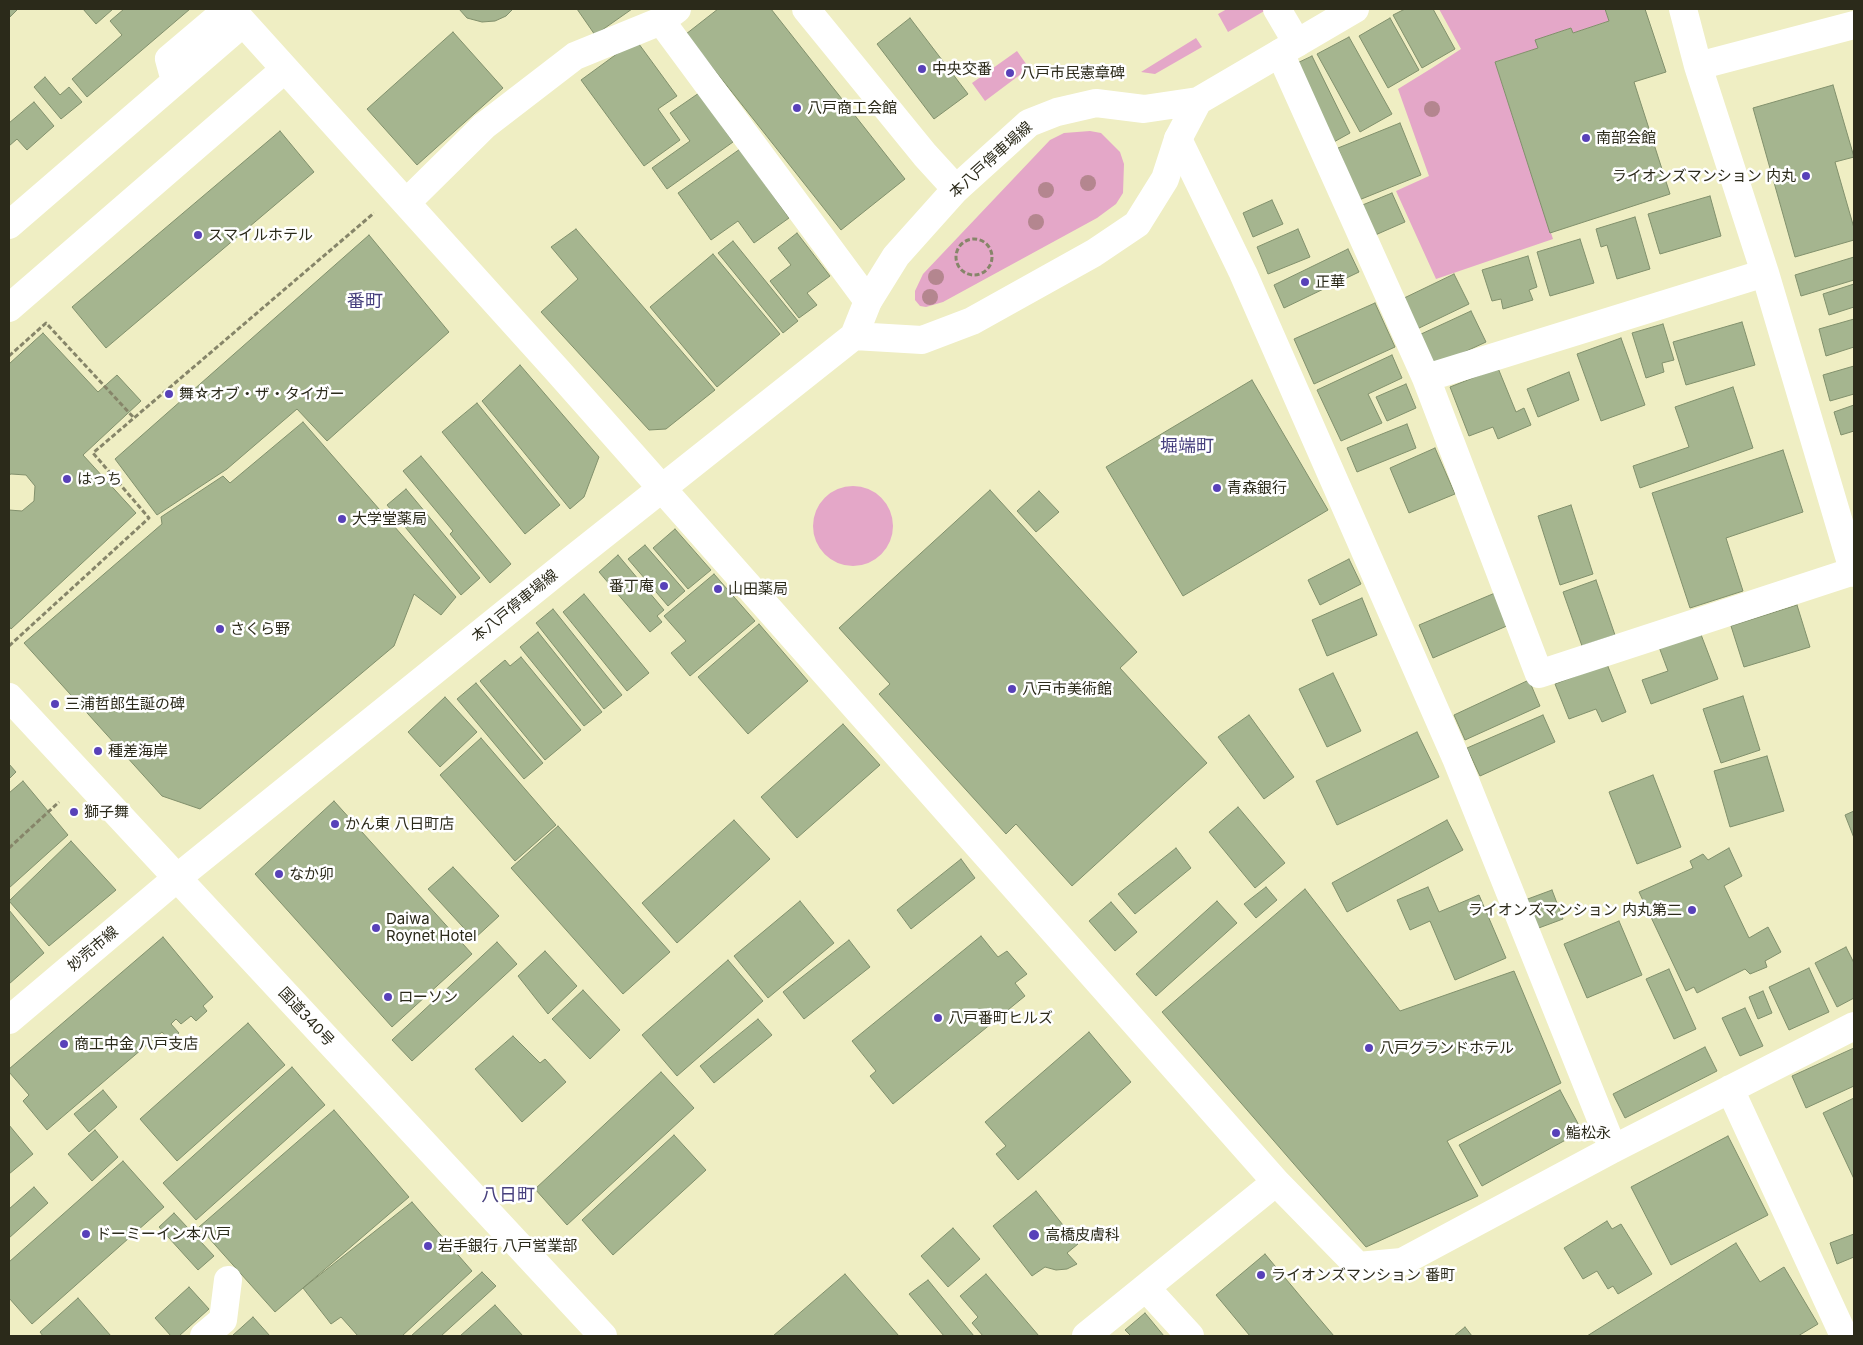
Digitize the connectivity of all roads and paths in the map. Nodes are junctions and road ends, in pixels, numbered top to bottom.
1 (806, 9) edge
2 (1277, 9) edge
3 (1355, 9) edge
4 (1684, 9) edge
5 (234, 13) edge
6 (669, 15) edge
7 (1854, 25) edge
8 (1288, 48) junction
9 (1698, 66) junction
10 (285, 69) junction
11 (1198, 101) junction
12 (1178, 139) junction
13 (956, 189) junction
14 (401, 198) junction
15 (9, 225) edge
16 (962, 243) joint
17 (1766, 274) junction
18 (868, 301) junction
19 (9, 308) edge
20 (854, 336) junction
21 (9, 356) edge
22 (1426, 378) junction
23 (134, 418) junction
24 (662, 490) junction
25 (1854, 572) edge
26 (9, 646) edge
27 (9, 697) edge
28 (59, 802) dead end
29 (9, 848) edge
30 (178, 878) junction
31 (9, 1020) edge
32 (1854, 1026) edge
33 (1730, 1089) junction
34 (1613, 1149) junction
35 (1276, 1182) junction
36 (228, 1280) dead end
37 (1146, 1288) junction
38 (204, 1336) edge
39 (603, 1336) edge
40 (1086, 1336) edge
41 (1190, 1336) edge
42 (1844, 1336) edge

1 - 13 main road
2 - 8 main road
3 - 8 main road, 本八戸停車場線
4 - 9 main road
5 - 10 main road
5 - 15 main road
6 - 14 main road
6 - 18 main road
7 - 9 main road
8 - 11 main road, 本八戸停車場線
8 - 22 main road
9 - 17 main road
10 - 14 main road
10 - 19 main road
11 - 12 main road
11 - 13 main road, 本八戸停車場線
12 - 20 main road
12 - 34 main road
13 - 18 main road, 本八戸停車場線
14 - 23 path
14 - 24 main road
16 - 16 path
17 - 22 main road
17 - 25 main road
18 - 20 main road, 本八戸停車場線
20 - 24 main road, 本八戸停車場線
21 - 23 path
22 - 25 main road
23 - 26 path
24 - 30 main road, 本八戸停車場線
24 - 35 main road
27 - 30 main road, 国道340号
28 - 29 path
30 - 31 main road, 妙売市線
30 - 39 main road, 国道340号
32 - 33 main road
33 - 34 main road
33 - 42 main road
34 - 35 main road
35 - 37 main road
36 - 38 main road
37 - 40 main road
37 - 41 main road

